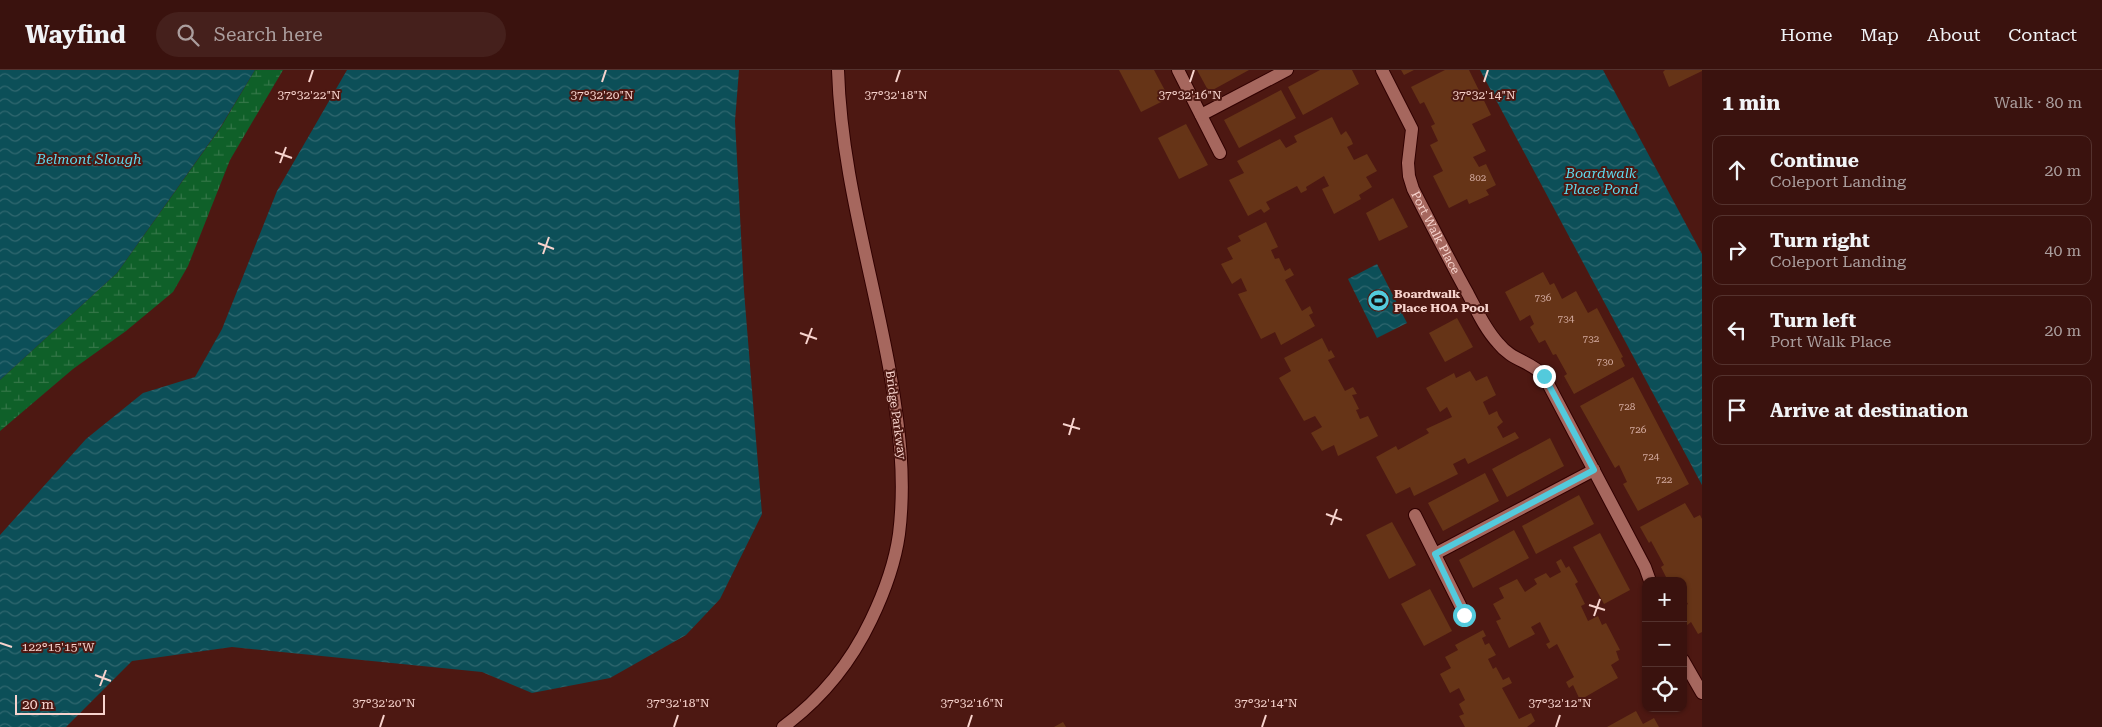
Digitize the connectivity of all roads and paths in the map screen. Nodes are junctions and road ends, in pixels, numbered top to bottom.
1 (838, 70) edge
2 (1178, 70) edge
3 (1287, 70) edge
4 (1382, 70) edge
5 (1201, 115) junction
6 (1220, 153) dead end
7 (1594, 470) junction
8 (1415, 515) dead end
9 (1435, 554) junction
10 (1649, 577) edge
11 (1464, 615) dead end
12 (1687, 667) edge
13 (1702, 693) edge
14 (784, 727) edge

1 - 14 street, Bridge Parkway
2 - 5 street
3 - 5 street
4 - 7 street, Port Walk Place
5 - 6 street
7 - 9 street
7 - 10 street, Port Walk Place
8 - 9 street
9 - 11 street
12 - 13 street

